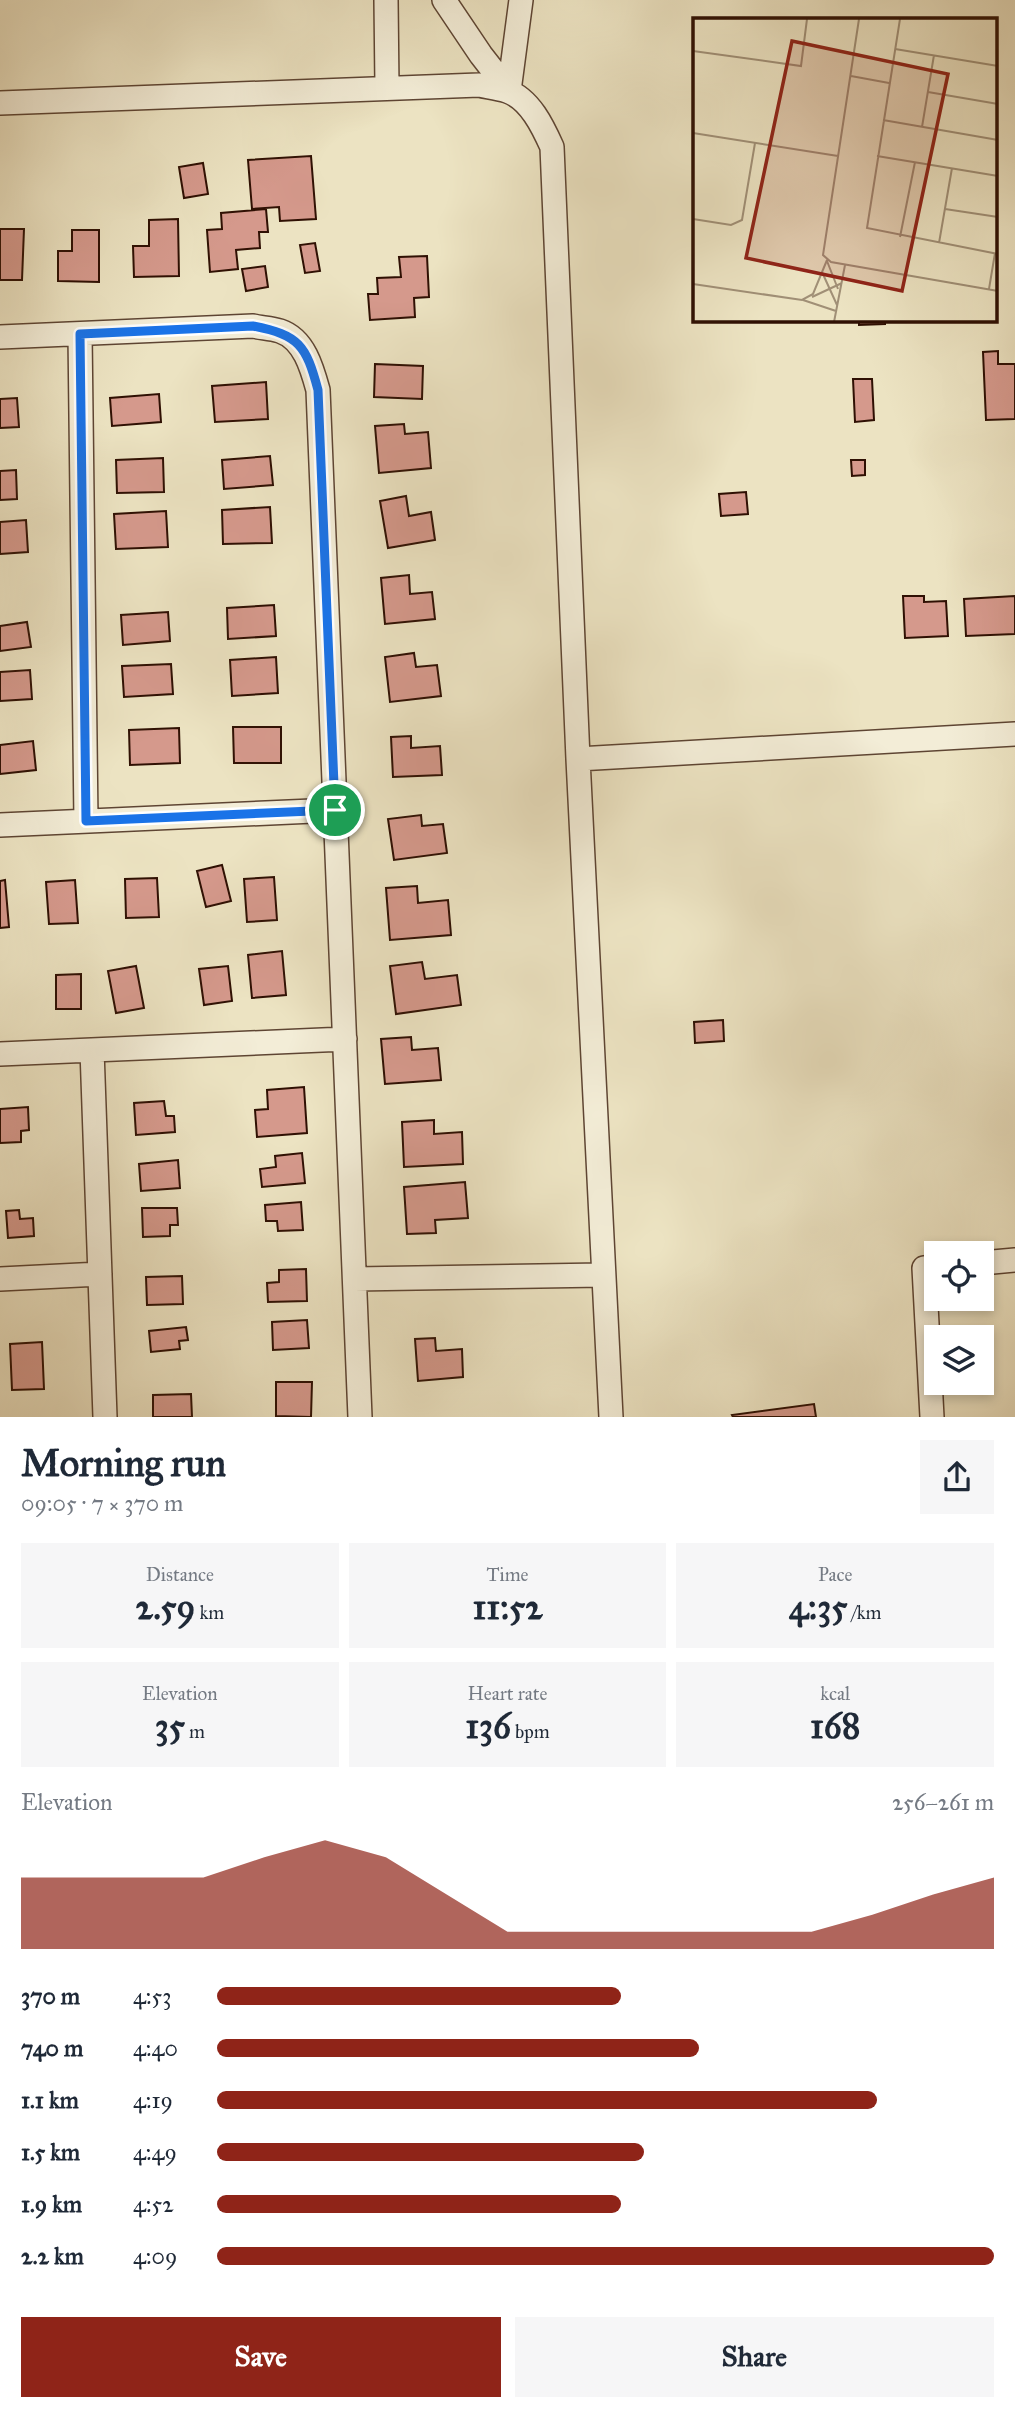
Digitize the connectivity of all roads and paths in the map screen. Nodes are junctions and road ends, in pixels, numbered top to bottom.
1 (386, 0) edge
2 (444, 0) edge
3 (518, 5) edge
4 (387, 87) junction
5 (509, 91) junction
6 (0, 103) edge
7 (80, 334) junction
8 (0, 337) edge
9 (1015, 734) edge
10 (578, 759) junction
11 (335, 810) junction
12 (86, 821) junction
13 (0, 825) edge
14 (345, 1039) junction
15 (92, 1050) junction
16 (0, 1054) edge
17 (1015, 1260) edge
18 (994, 1262) edge
19 (100, 1274) junction
20 (603, 1275) junction
21 (0, 1279) edge
22 (355, 1279) junction
23 (926, 1311) edge
24 (105, 1417) edge
25 (360, 1417) edge
26 (611, 1417) edge
27 (932, 1417) edge

1 - 4 street
2 - 5 street
3 - 5 street
4 - 5 street
4 - 6 street
5 - 10 street
7 - 8 street
7 - 11 street
7 - 12 street
9 - 10 street
10 - 20 street
11 - 12 street
11 - 14 street
12 - 13 street
14 - 15 street
14 - 22 street
15 - 16 street
15 - 19 street
17 - 18 street
19 - 21 street
19 - 24 street
20 - 22 street
20 - 26 street
22 - 25 street
23 - 27 street

